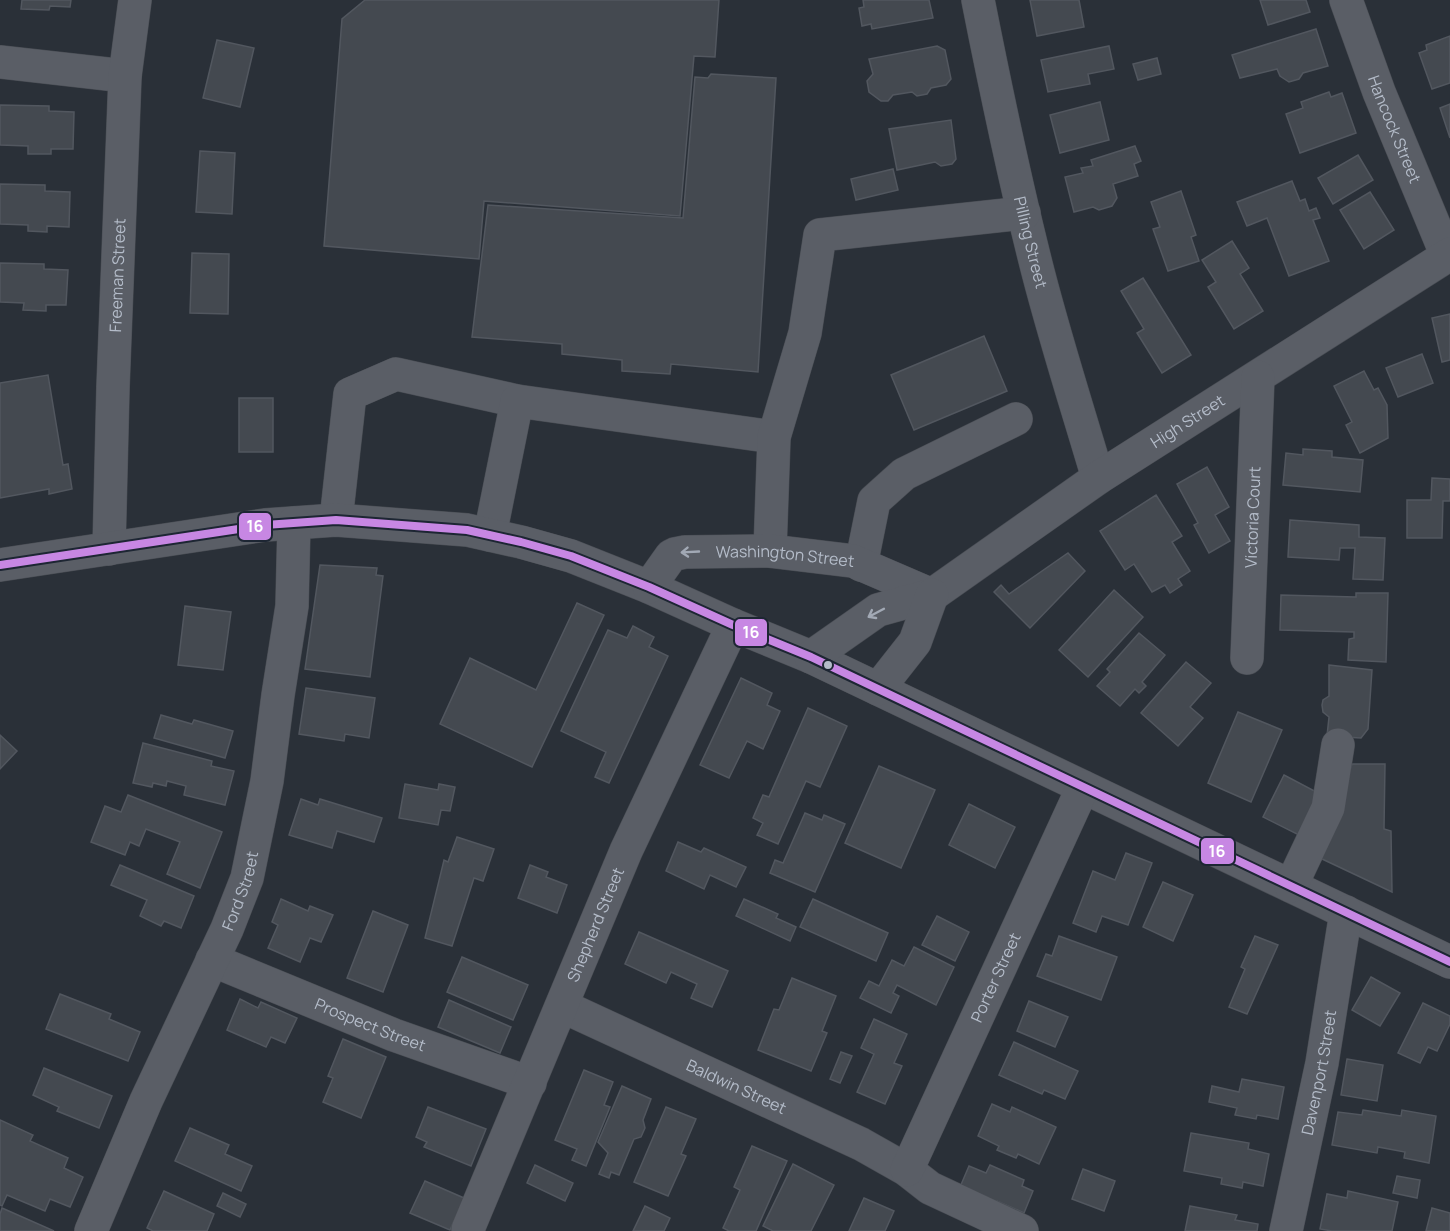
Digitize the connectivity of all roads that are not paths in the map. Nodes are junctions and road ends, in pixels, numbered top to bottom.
1 (135, 0) edge
2 (978, 0) edge
3 (1346, 0) edge
4 (0, 62) edge
5 (125, 76) junction
6 (1024, 213) junction
7 (1449, 255) edge
8 (1258, 377) junction
9 (517, 401) junction
10 (1016, 419) dead end
11 (774, 437) junction
12 (1098, 478) junction
13 (336, 519) junction
14 (294, 523) junction
15 (490, 535) junction
16 (109, 549) junction
17 (770, 551) junction
18 (0, 564) edge
19 (861, 565) junction
20 (649, 587) junction
21 (932, 595) junction
22 (733, 625) junction
23 (811, 657) junction
24 (1246, 658) dead end
25 (878, 689) junction
26 (1338, 745) dead end
27 (1083, 787) junction
28 (1292, 886) junction
29 (1346, 912) junction
30 (213, 960) junction
31 (1450, 962) edge
32 (562, 1006) junction
33 (530, 1083) junction
34 (908, 1170) junction
35 (468, 1229) dead end
36 (91, 1231) edge
37 (1022, 1231) edge
38 (1286, 1231) edge

1 - 5 street, Freeman Street
2 - 6 street, Pilling Street
3 - 7 street, Hancock Street
4 - 5 street
5 - 16 street, Freeman Street
6 - 11 street
6 - 12 street, Pilling Street
7 - 8 street, High Street
8 - 12 street, High Street
8 - 24 street, Victoria Court
9 - 11 street
9 - 13 street
9 - 15 street
10 - 19 street
11 - 17 street
12 - 21 street, High Street
13 - 14 street
13 - 15 street
14 - 16 street
14 - 30 street, Ford Street
15 - 20 street
16 - 18 street
17 - 19 street, Washington Street
17 -> 20 street, Washington Street
19 - 21 street, Washington Street
20 - 22 street
21 -> 23 street, High Street
21 - 25 street
22 - 23 street
22 - 32 street, Shepherd Street
23 - 25 street
25 - 27 street
26 - 28 street
27 - 28 street
27 - 34 street, Porter Street
28 - 29 street
29 - 31 street
29 - 38 street, Davenport Street
30 - 33 street, Prospect Street
30 - 36 street, Ford Street
32 - 33 street, Shepherd Street
32 - 34 street, Baldwin Street
33 - 35 street, Shepherd Street
34 - 37 street, Baldwin Street

